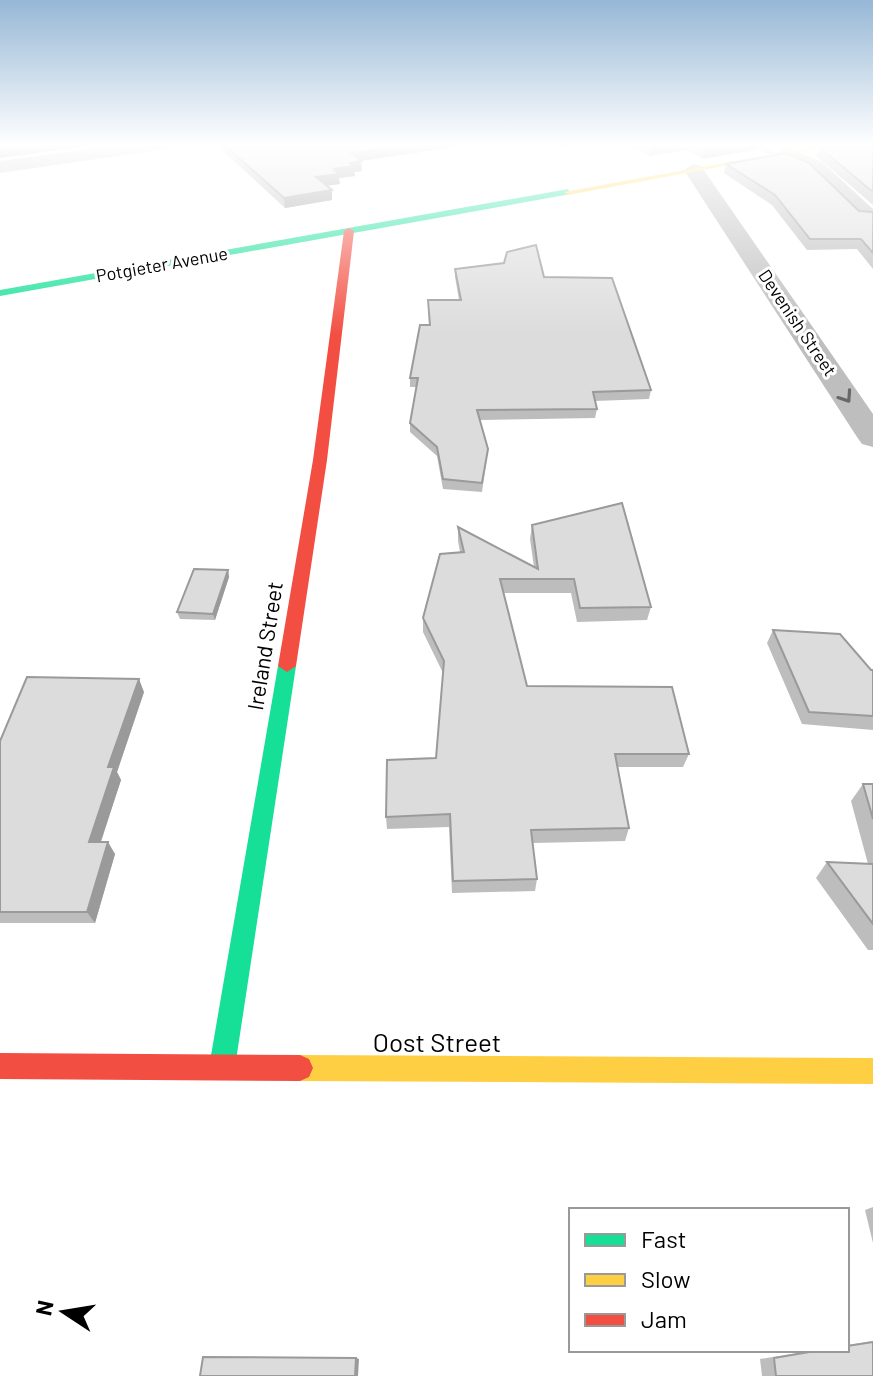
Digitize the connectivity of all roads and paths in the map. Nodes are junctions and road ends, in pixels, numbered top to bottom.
1 (484, 207) edge
2 (719, 207) edge
3 (858, 207) edge
4 (865, 214) edge
5 (349, 231) junction
6 (0, 293) edge
7 (873, 437) edge
8 (0, 1066) edge
9 (222, 1067) junction
10 (873, 1071) edge

1 - 5 street, Potgieter Avenue
2 -> 7 street, Devenish Street
3 - 4 street
5 - 6 street, Potgieter Avenue
5 - 9 street, Ireland Street
8 - 9 street, Oost Street
9 - 10 street, Oost Street

